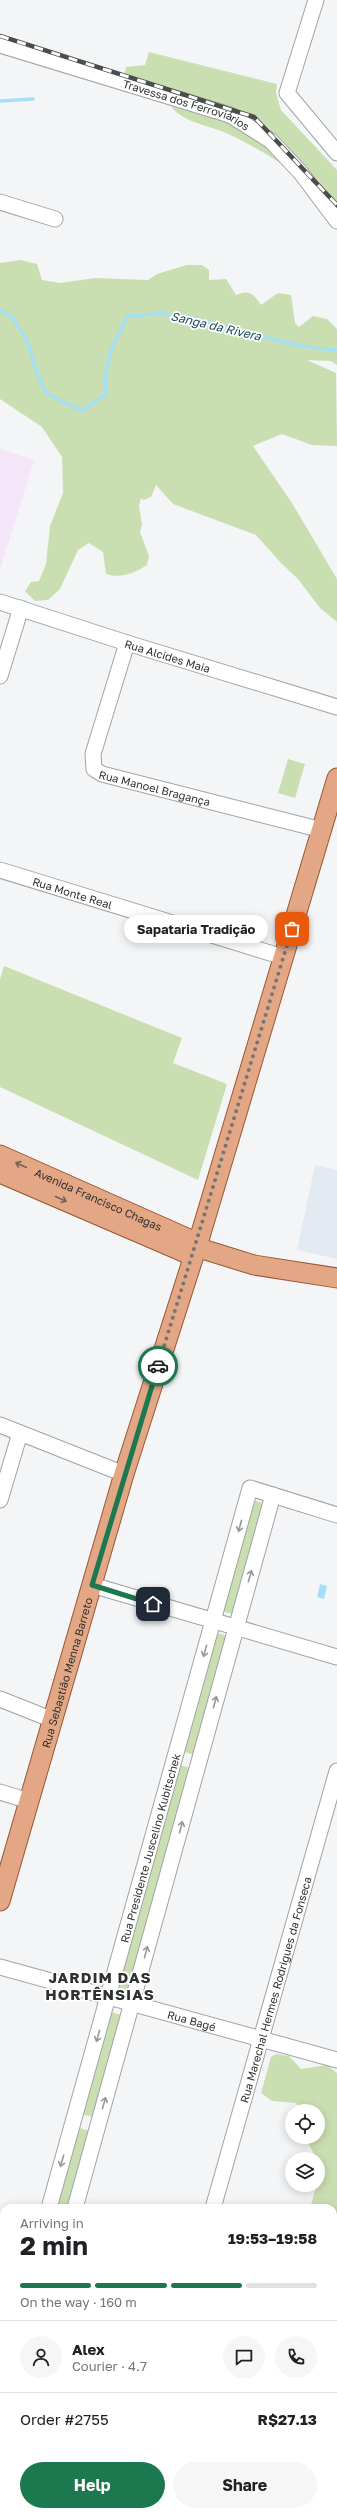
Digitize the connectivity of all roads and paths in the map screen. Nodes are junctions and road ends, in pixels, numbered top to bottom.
1 (316, 0) edge
2 (0, 45) edge
3 (337, 153) edge
4 (0, 202) edge
5 (55, 219) dead end
6 (337, 221) edge
7 (0, 602) edge
8 (21, 608) junction
9 (127, 643) junction
10 (0, 676) edge
11 (337, 707) edge
12 (337, 778) edge
13 (322, 830) junction
14 (0, 870) edge
15 (283, 957) junction
16 (0, 1155) edge
17 (0, 1172) edge
18 (195, 1249) junction
19 (337, 1278) edge
20 (0, 1425) edge
21 (20, 1433) junction
22 (124, 1474) junction
23 (273, 1495) junction
24 (0, 1500) edge
25 (337, 1515) edge
26 (92, 1585) junction
27 (213, 1622) junction
28 (235, 1629) junction
29 (337, 1657) edge
30 (0, 1699) edge
31 (53, 1720) junction
32 (176, 1757) junction
33 (198, 1762) junction
34 (337, 1771) edge
35 (0, 1792) edge
36 (29, 1801) junction
37 (0, 1901) edge
38 (0, 1967) edge
39 (108, 1998) junction
40 (132, 2003) junction
41 (261, 2038) junction
42 (337, 2060) edge
43 (74, 2120) junction
44 (98, 2126) junction
45 (50, 2204) edge
46 (76, 2204) edge
47 (214, 2204) edge

1 - 3 street
2 - 6 street, Travessa dos Ferroviários
4 - 5 street
7 - 8 street, Rua Alcides Maia
8 - 9 street, Rua Alcides Maia
8 - 10 street
9 - 11 street, Rua Alcides Maia
9 - 13 street, Rua Manoel Bragança
12 - 13 main road, Rua Sebastião Menna Barreto
13 - 15 main road, Rua Sebastião Menna Barreto
14 - 15 street, Rua Monte Real
15 - 18 main road, Rua Sebastião Menna Barreto
18 -> 16 main road, Avenida Francisco Chagas
17 -> 18 main road, Avenida Francisco Chagas
18 - 19 main road, Avenida Francisco Chagas
18 - 22 main road, Rua Sebastião Menna Barreto
20 - 21 street
21 - 22 street
21 - 24 street
22 - 26 main road, Rua Sebastião Menna Barreto
23 - 25 street
23 -> 27 street, Rua Presidente Juscelino Kubitschek
28 -> 23 street, Rua Presidente Juscelino Kubitschek
26 - 27 street
26 - 31 main road, Rua Sebastião Menna Barreto
27 - 28 street
27 -> 32 street, Rua Presidente Juscelino Kubitschek
28 - 29 street
33 -> 28 street, Rua Presidente Juscelino Kubitschek
30 - 31 street
31 - 36 main road, Rua Sebastião Menna Barreto
32 - 33 street
32 - 39 street, Rua Presidente Juscelino Kubitschek
40 -> 33 street, Rua Presidente Juscelino Kubitschek
34 - 41 street, Rua Marechal Hermes Rodrigues da Fonseca
35 - 36 street
36 - 37 main road, Rua Sebastião Menna Barreto
38 - 39 street, Rua Bagé
39 - 40 street, Rua Bagé
39 -> 43 street, Rua Presidente Juscelino Kubitschek
40 - 41 street, Rua Bagé
44 -> 40 street, Rua Presidente Juscelino Kubitschek
41 - 42 street, Rua Bagé
41 - 47 street, Rua Marechal Hermes Rodrigues da Fonseca
43 - 44 street
43 -> 45 street, Rua Presidente Juscelino Kubitschek
44 - 46 street, Rua Presidente Juscelino Kubitschek

